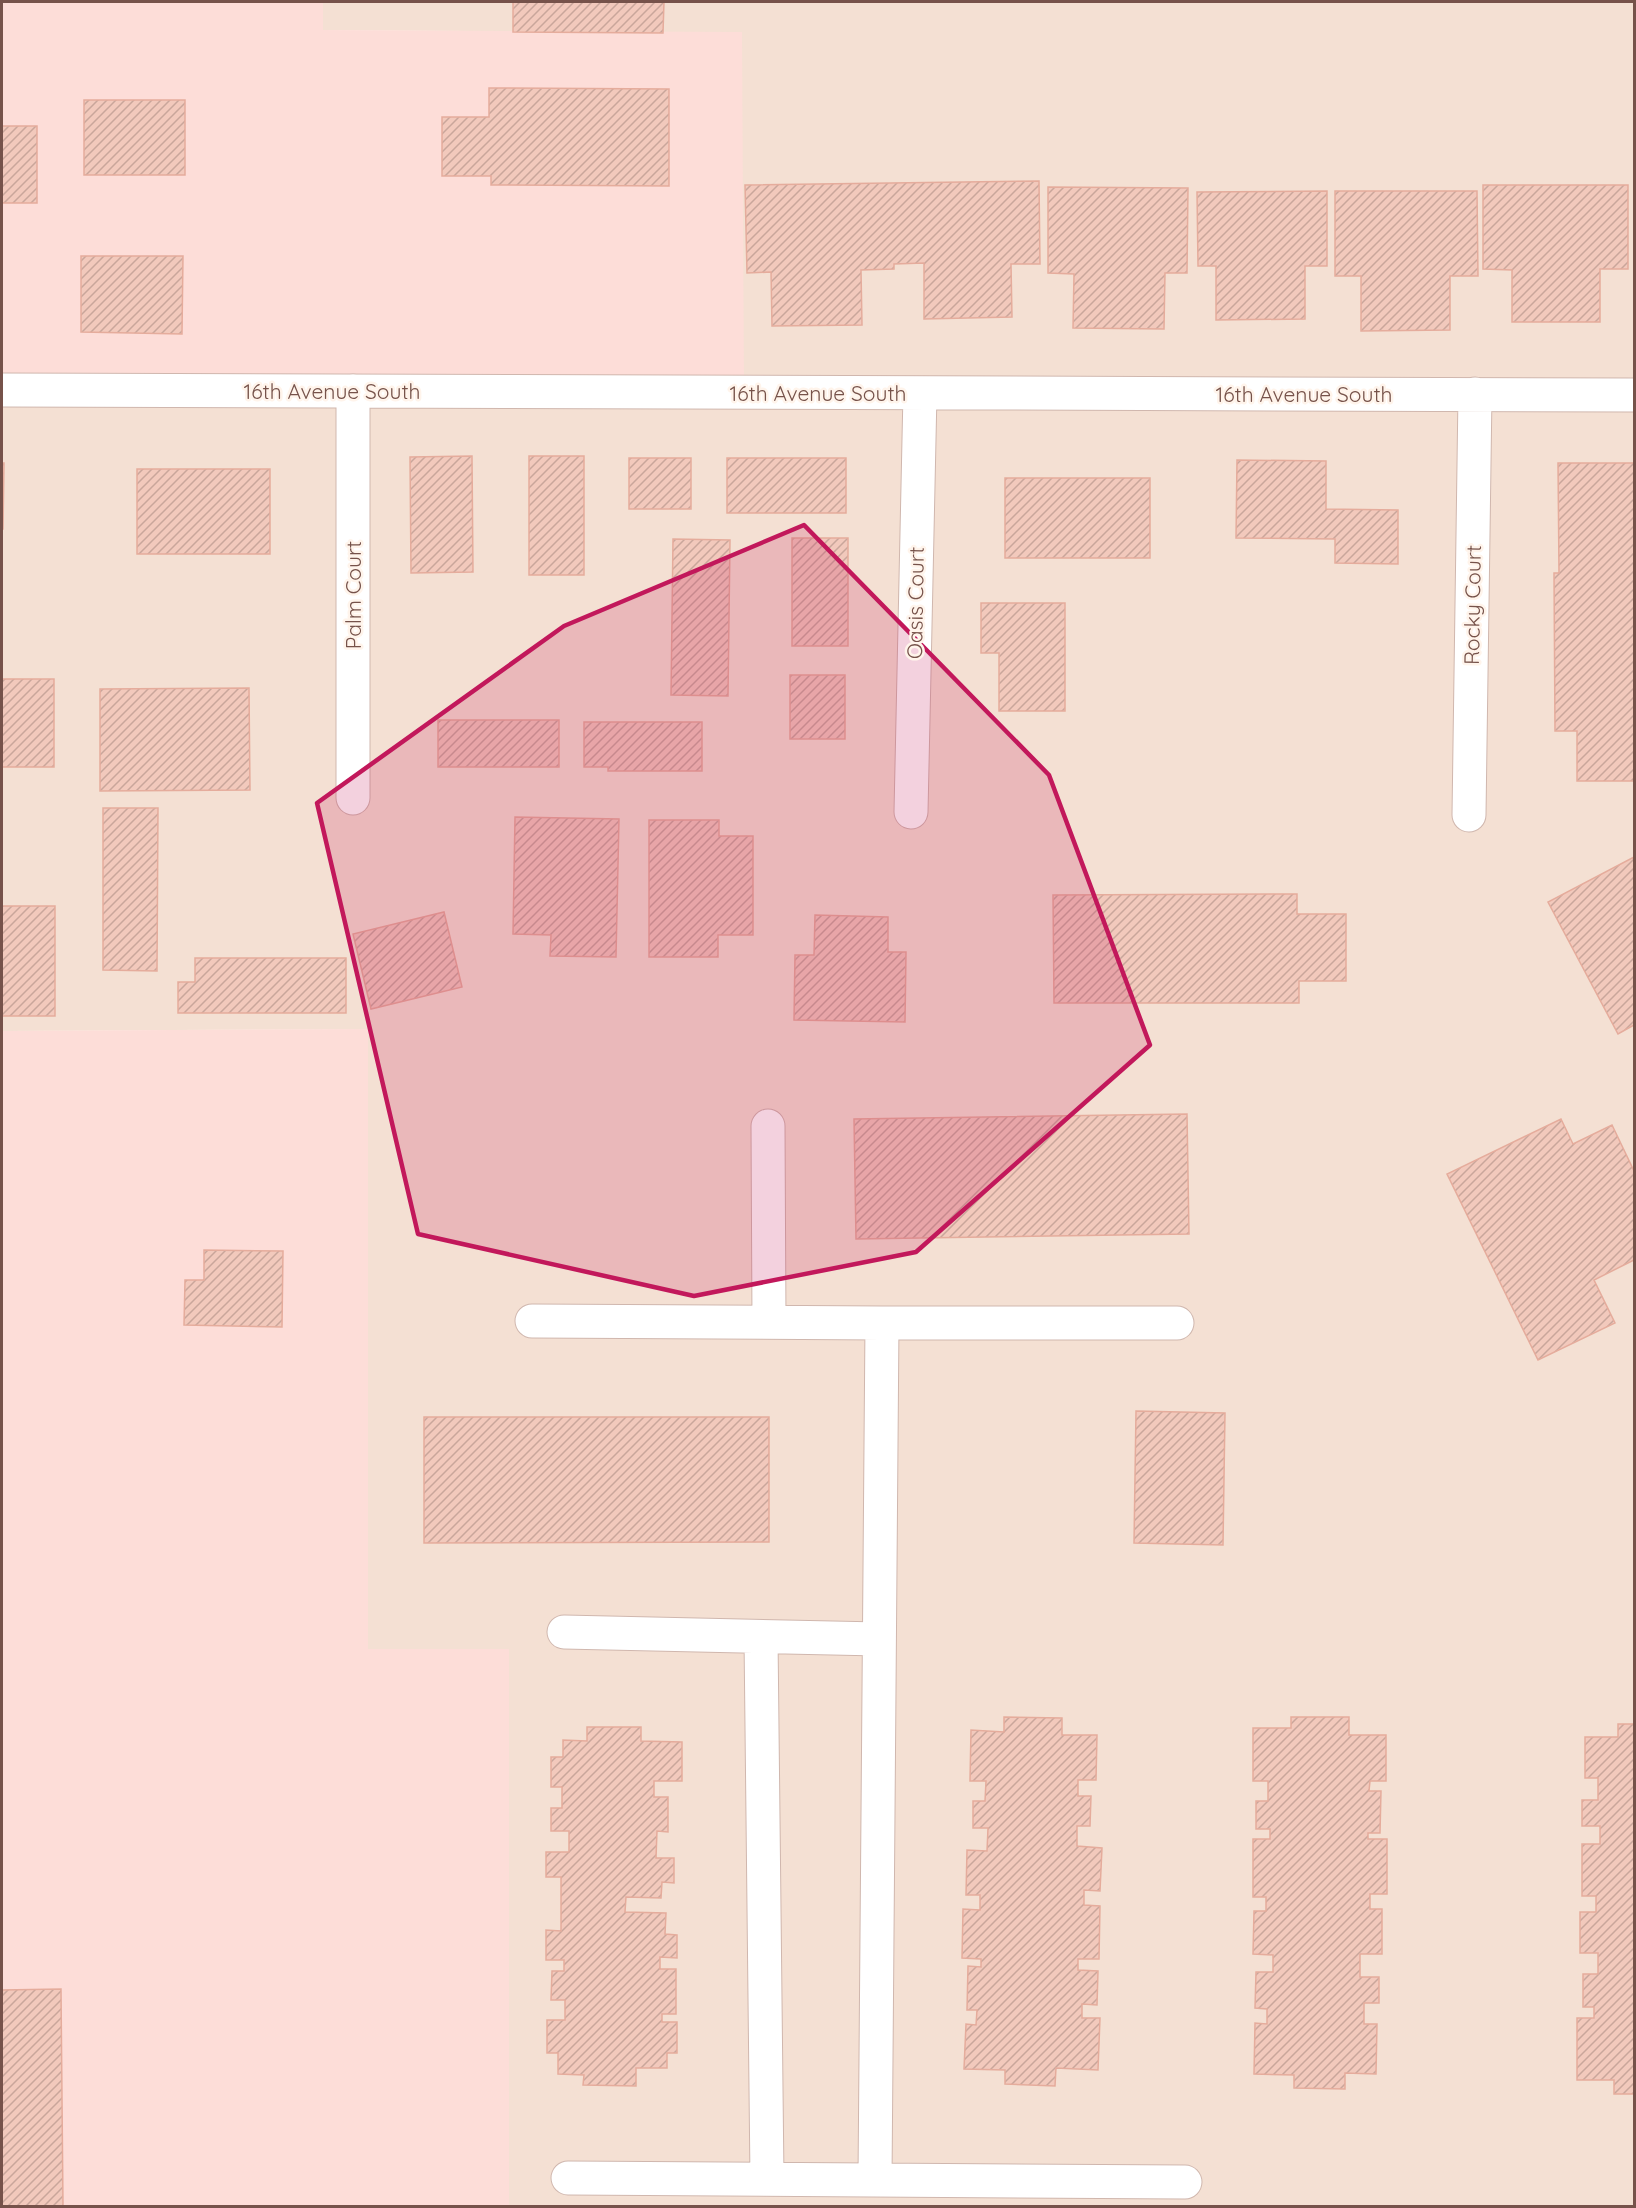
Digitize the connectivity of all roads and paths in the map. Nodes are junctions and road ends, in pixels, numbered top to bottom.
1 (2, 390) edge
2 (353, 391) junction
3 (920, 393) junction
4 (1475, 394) junction
5 (1635, 395) edge
6 (353, 798) dead end
7 (911, 813) dead end
8 (1469, 815) dead end
9 (768, 1125) dead end
10 (532, 1321) dead end
11 (769, 1322) junction
12 (882, 1323) junction
13 (1177, 1323) dead end
14 (564, 1632) dead end
15 (761, 1637) junction
16 (879, 1639) junction
17 (568, 2178) dead end
18 (766, 2179) junction
19 (875, 2180) junction
20 (1185, 2182) dead end

1 - 2 street, 16th Avenue South
2 - 3 street, 16th Avenue South
2 - 6 street, Palm Court
3 - 4 street, 16th Avenue South
3 - 7 street, Oasis Court
4 - 5 street, 16th Avenue South
4 - 8 street, Rocky Court
9 - 11 street
10 - 11 street
11 - 12 street
12 - 13 street
12 - 16 street
14 - 15 street
15 - 16 street
15 - 18 street
16 - 19 street
17 - 18 street
18 - 19 street
19 - 20 street

